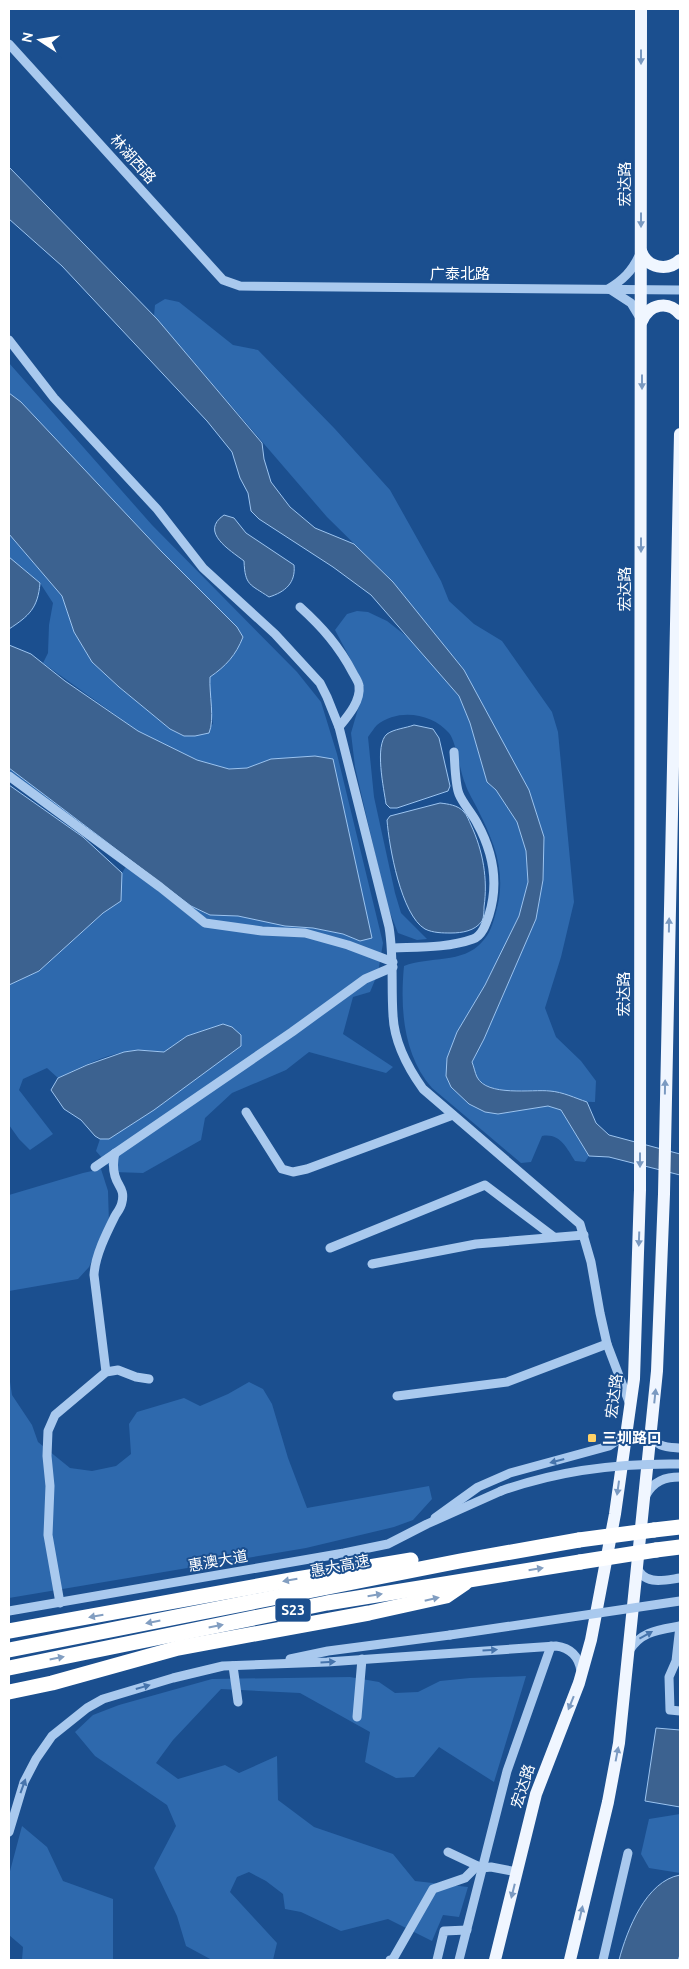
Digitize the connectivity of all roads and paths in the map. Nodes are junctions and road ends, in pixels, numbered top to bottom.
1 (641, 9) edge
2 (9, 44) edge
3 (642, 251) junction
4 (680, 260) edge
5 (240, 286) joint
6 (608, 289) junction
7 (642, 289) junction
8 (680, 290) edge
9 (680, 314) edge
10 (642, 321) junction
11 (9, 340) edge
12 (680, 434) edge
13 (300, 607) dead end
14 (339, 727) junction
15 (454, 752) dead end
16 (9, 776) edge
17 (393, 948) junction
18 (393, 964) junction
19 (246, 1112) dead end
20 (453, 1115) junction
21 (115, 1153) junction
22 (95, 1167) dead end
23 (584, 1235) junction
24 (554, 1237) junction
25 (330, 1248) dead end
26 (372, 1264) dead end
27 (608, 1344) junction
28 (106, 1372) junction
29 (149, 1379) dead end
30 (397, 1396) dead end
31 (630, 1405) junction
32 (627, 1424) junction
33 (652, 1427) junction
34 (680, 1448) edge
35 (680, 1464) edge
36 (680, 1477) edge
37 (644, 1500) junction
38 (427, 1524) junction
39 (680, 1527) edge
40 (680, 1547) edge
41 (460, 1561) junction
42 (636, 1566) junction
43 (680, 1578) edge
44 (469, 1580) junction
45 (680, 1601) edge
46 (60, 1602) junction
47 (9, 1611) edge
48 (680, 1626) edge
49 (9, 1631) edge
50 (551, 1646) junction
51 (9, 1650) edge
52 (362, 1659) junction
53 (276, 1663) junction
54 (626, 1663) junction
55 (233, 1666) junction
56 (9, 1668) edge
57 (579, 1683) junction
58 (9, 1692) edge
59 (238, 1702) dead end
60 (680, 1711) edge
61 (357, 1718) dead end
62 (9, 1832) edge
63 (448, 1852) dead end
64 (628, 1853) dead end
65 (480, 1867) junction
66 (517, 1872) junction
67 (467, 1930) junction
68 (390, 1960) edge
69 (437, 1960) edge
70 (459, 1960) edge
71 (495, 1960) edge
72 (570, 1960) edge
73 (603, 1960) edge

1 -> 3 main road, 宏达路
2 - 5 street, 林湖西路
3 - 4 main road
3 - 6 street
3 - 7 main road, 宏达路
5 - 6 street, 广泰北路
6 - 7 street, 广泰北路
6 - 10 street
7 - 8 street, 广泰北路
7 - 10 main road, 宏达路
9 - 10 main road
10 -> 31 main road, 宏达路
11 - 14 street
33 -> 12 main road
13 - 14 street
14 - 17 street
15 - 17 street
16 - 18 street
17 - 18 street
18 - 20 street
18 - 21 street
19 - 20 street
20 - 23 street
21 - 22 street
21 - 28 street
23 - 24 street
23 - 27 street
24 - 25 street
24 - 26 street
27 - 30 street
27 - 31 street
28 - 29 street
28 - 46 street
31 - 32 main road, 宏达路
32 -> 38 street
32 -> 57 main road, 宏达路
33 - 34 street
33 - 37 main road
35 - 38 street, bridge
36 - 37 street
37 - 42 main road
38 - 46 street, 惠澳大道
39 - 41 highway, 惠大高速 / S23, bridge
44 -> 40 highway, S23, bridge
41 -> 49 highway
41 -> 51 highway, 惠大高速 / S23
42 - 43 street
42 - 54 main road
56 -> 44 highway, S23
58 -> 44 highway
45 - 53 street, bridge
46 - 47 street, 惠澳大道
54 -> 48 street
48 - 60 street
52 -> 50 street
50 - 57 street
50 - 65 street
53 -> 52 street
52 - 61 street
53 - 55 street
72 -> 54 main road
55 - 59 street
62 -> 55 street
57 -> 66 main road, 宏达路
63 - 65 street
64 - 73 street
65 - 66 street
65 - 67 street
65 - 68 street
66 -> 71 main road, 宏达路
67 - 69 street
67 - 70 street

